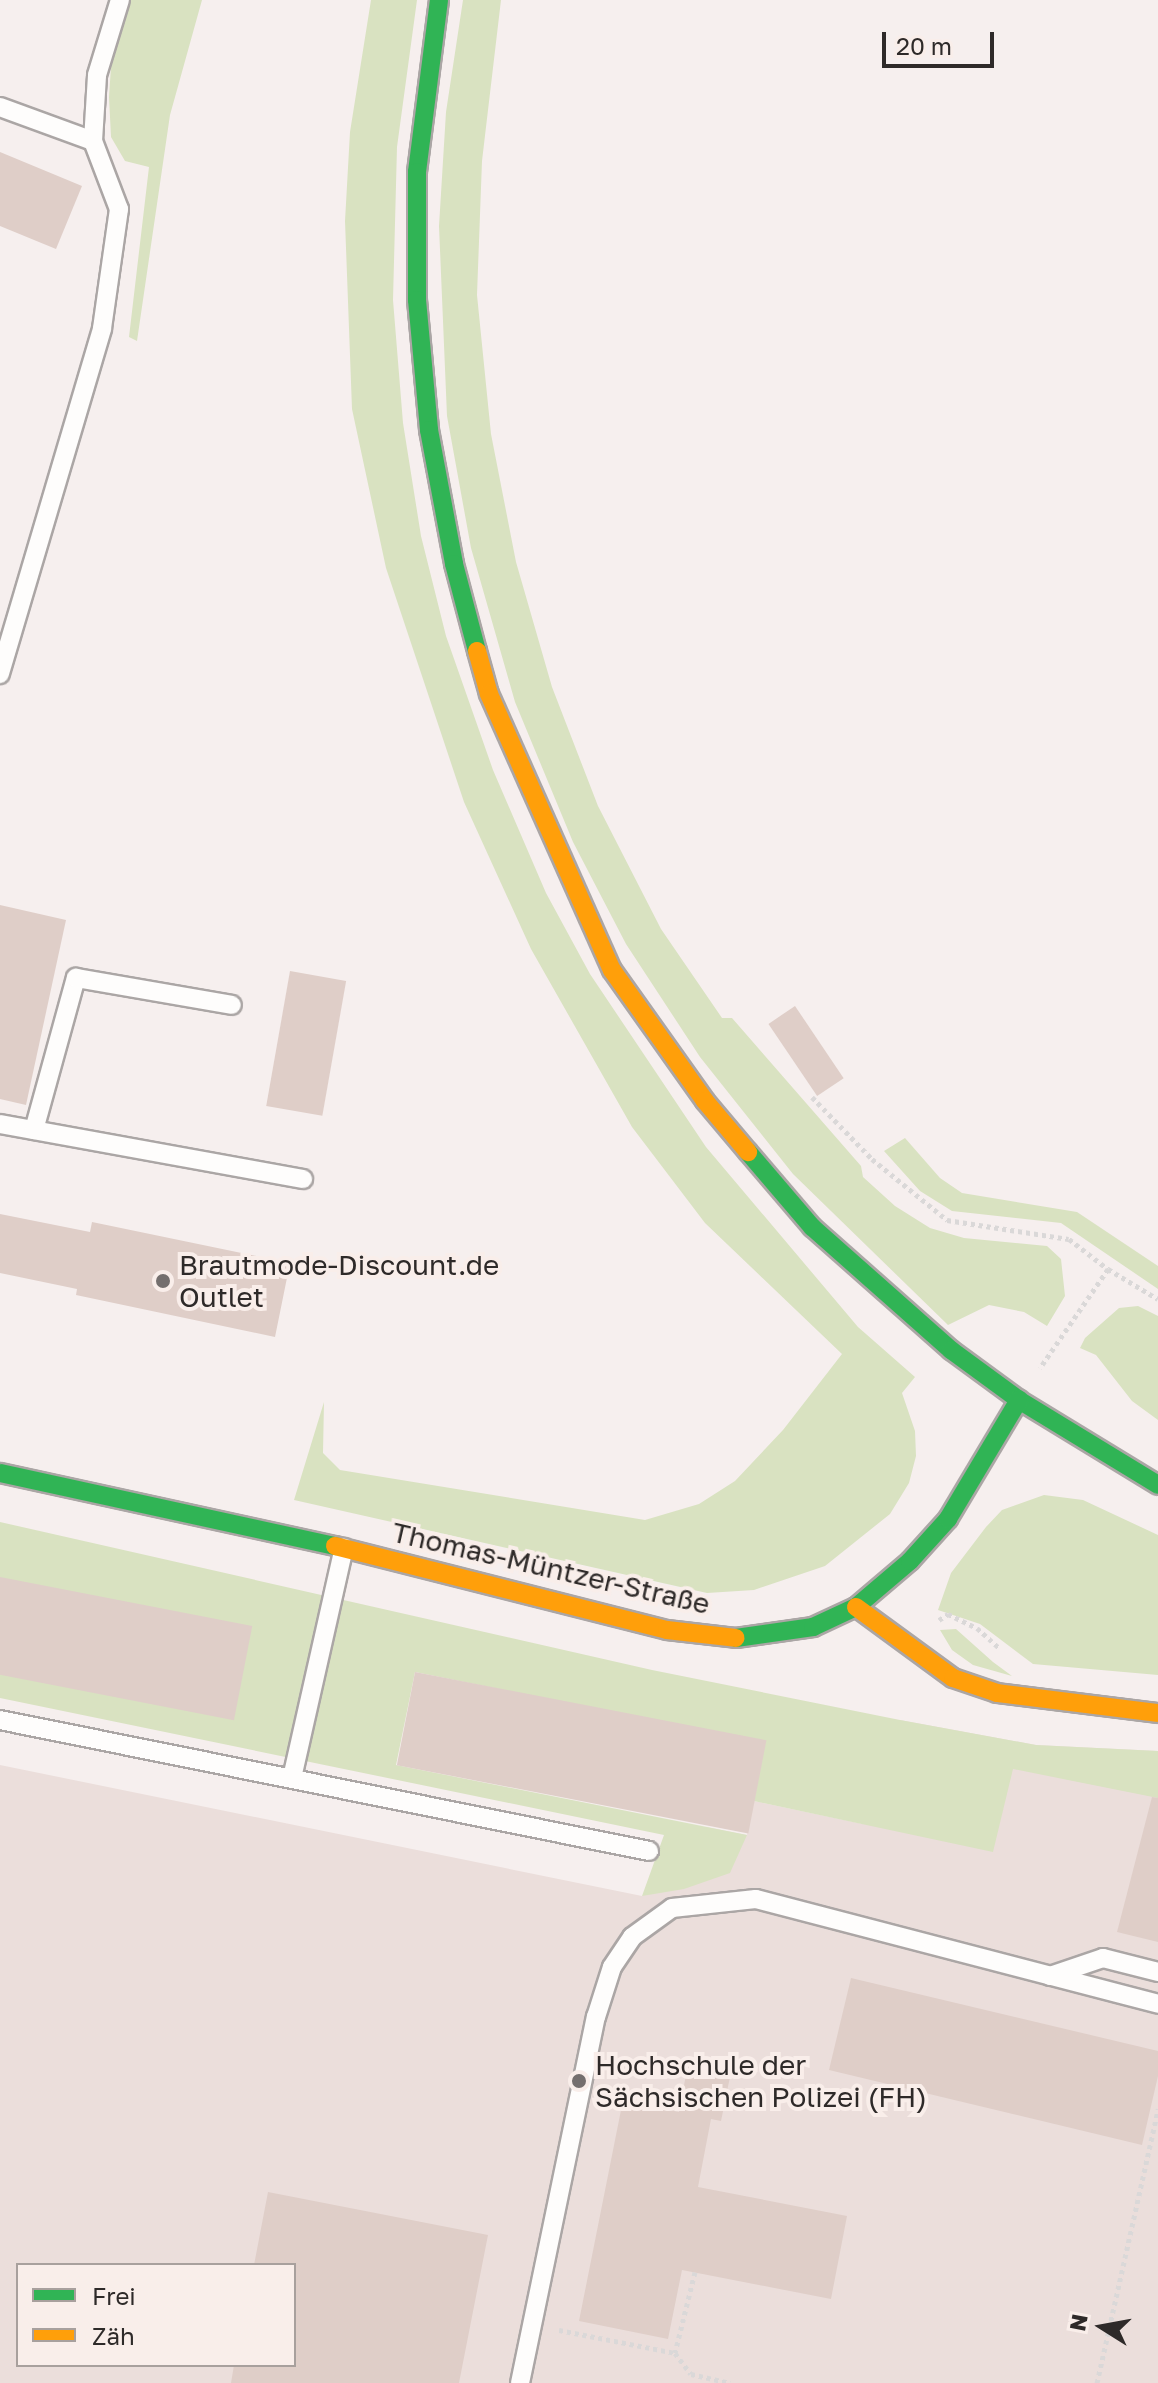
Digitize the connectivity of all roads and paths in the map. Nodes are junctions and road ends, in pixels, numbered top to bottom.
1 (120, 0) edge
2 (439, 0) edge
3 (0, 107) edge
4 (93, 141) junction
5 (0, 674) edge
6 (232, 1005) dead end
7 (812, 1097) dead end
8 (0, 1124) edge
9 (34, 1130) junction
10 (303, 1179) dead end
11 (1108, 1269) junction
12 (1158, 1299) edge
13 (1019, 1400) junction
14 (0, 1473) edge
15 (1158, 1485) edge
16 (344, 1548) junction
17 (856, 1607) junction
18 (1158, 1713) edge
19 (0, 1720) edge
20 (292, 1778) junction
21 (649, 1851) dead end
22 (1158, 1972) edge
23 (1050, 1976) junction
24 (1158, 2004) edge
25 (1158, 2109) edge
26 (695, 2272) dead end
27 (533, 2325) junction
28 (675, 2353) junction
29 (520, 2383) edge
30 (730, 2383) edge
31 (1097, 2383) edge

1 - 4 lane
2 - 13 main road
3 - 4 lane
4 - 5 lane
6 - 9 lane
7 - 11 path
8 - 9 lane
9 - 10 lane
11 - 12 path
11 - 13 path
13 - 15 main road
13 - 17 main road, Thomas-Müntzer-Straße
14 - 16 main road, Thomas-Müntzer-Straße
16 - 17 main road, Thomas-Müntzer-Straße
16 - 20 lane
17 - 18 main road
19 - 20 lane
20 - 21 lane
22 - 23 lane
23 - 24 lane
23 - 27 lane
25 - 31 path
26 - 28 path
27 - 28 path
27 - 29 lane
28 - 30 path

